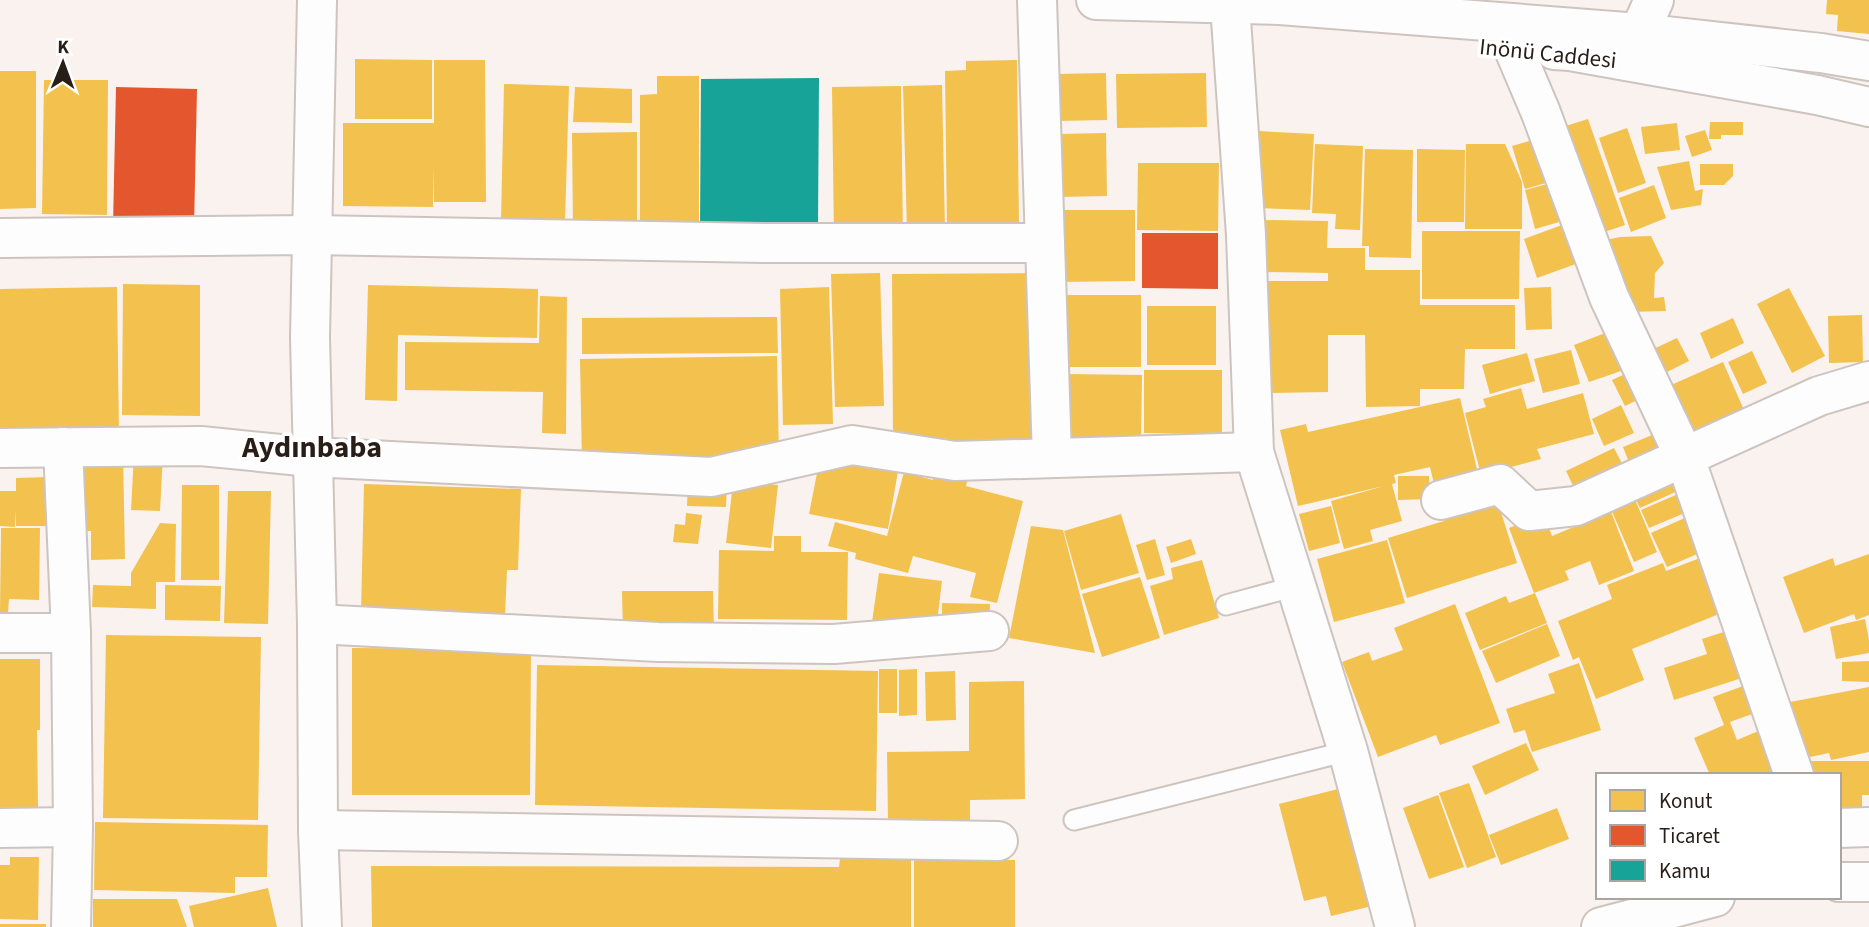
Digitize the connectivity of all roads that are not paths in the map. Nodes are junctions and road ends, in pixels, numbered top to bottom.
1 (317, 0) edge
2 (1037, 0) edge
3 (1096, 0) edge
4 (1280, 2) edge
5 (1230, 5) junction
6 (1646, 16) edge
7 (1513, 47) junction
8 (1869, 61) edge
9 (1869, 107) edge
10 (313, 235) junction
11 (0, 238) edge
12 (1045, 243) junction
13 (1869, 381) edge
14 (63, 447) junction
15 (0, 448) edge
16 (1254, 452) junction
17 (312, 457) junction
18 (1052, 457) junction
19 (1685, 458) junction
20 (1441, 500) dead end
21 (1296, 586) junction
22 (1226, 606) dead end
23 (317, 624) junction
24 (989, 631) dead end
25 (0, 633) edge
26 (71, 633) junction
27 (1348, 751) junction
28 (1793, 773) edge
29 (1074, 820) dead end
30 (73, 827) junction
31 (1869, 827) edge
32 (0, 828) edge
33 (1841, 828) edge
34 (318, 830) junction
35 (998, 841) dead end
36 (1841, 882) edge
37 (1869, 882) edge
38 (1707, 899) edge
39 (71, 927) edge
40 (322, 927) edge
41 (1395, 927) edge
42 (1601, 927) edge

1 - 10 street
2 - 12 street
3 - 5 street, Inönü Caddesi
4 - 5 street, Inönü Caddesi
4 - 6 street, Inönü Caddesi
5 - 7 street, Inönü Caddesi
5 - 16 street
6 - 8 street, Inönü Caddesi
7 - 9 street, Inönü Caddesi
7 - 19 street
10 - 11 street
10 - 12 street
10 - 17 street
12 - 18 street
13 - 19 street
14 - 15 street
14 - 17 street
14 - 26 street
16 - 18 street
16 - 21 street
17 - 18 street
17 - 23 street
19 - 20 street
19 - 28 street
21 - 22 lane
21 - 27 street
23 - 24 street
23 - 34 street
25 - 26 street
26 - 30 street
27 - 29 lane
27 - 41 street
30 - 32 street
30 - 39 street
31 - 33 street
34 - 35 street
34 - 40 street
36 - 37 street
38 - 42 street

